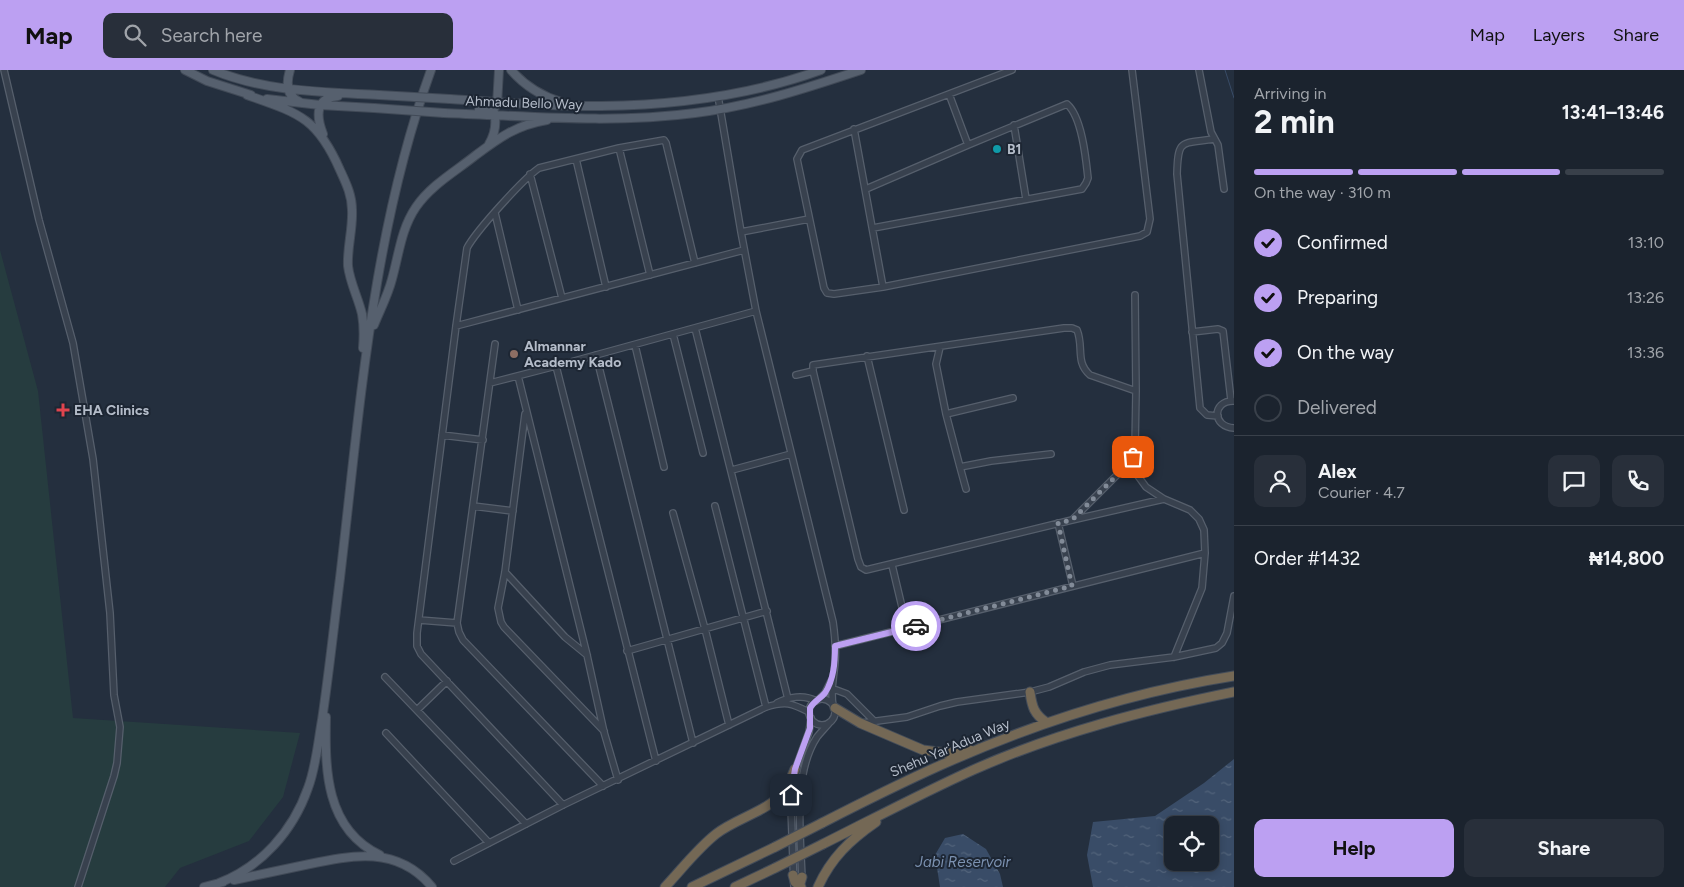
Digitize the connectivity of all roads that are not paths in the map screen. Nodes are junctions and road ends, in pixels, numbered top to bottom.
1 (4, 70) edge
2 (186, 70) edge
3 (214, 70) edge
4 (290, 70) edge
5 (431, 70) edge
6 (499, 70) edge
7 (511, 70) edge
8 (821, 70) edge
9 (860, 70) edge
10 (1012, 70) edge
11 (1132, 70) edge
12 (1199, 70) edge
13 (288, 89) junction
14 (247, 94) junction
15 (950, 94) junction
16 (370, 95) junction
17 (718, 96) junction
18 (307, 104) junction
19 (320, 105) junction
20 (580, 106) junction
21 (495, 109) junction
22 (720, 109) junction
23 (575, 118) junction
24 (1014, 126) junction
25 (854, 129) junction
26 (1214, 139) junction
27 (326, 143) junction
28 (968, 145) junction
29 (486, 148) junction
30 (619, 148) junction
31 (576, 159) junction
32 (530, 174) junction
33 (866, 189) junction
34 (1224, 189) dead end
35 (1026, 199) junction
36 (495, 214) junction
37 (809, 219) junction
38 (873, 228) junction
39 (740, 232) junction
40 (744, 250) junction
41 (695, 263) junction
42 (650, 275) junction
43 (606, 287) junction
44 (883, 287) junction
45 (1135, 295) dead end
46 (562, 298) junction
47 (518, 310) junction
48 (756, 311) junction
49 (456, 326) junction
50 (695, 328) junction
51 (1192, 332) junction
52 (673, 334) junction
53 (368, 341) junction
54 (495, 344) dead end
55 (635, 345) junction
56 (940, 347) junction
57 (596, 355) junction
58 (868, 356) junction
59 (556, 366) junction
60 (813, 371) junction
61 (796, 374) dead end
62 (518, 376) junction
63 (490, 383) junction
64 (363, 385) junction
65 (1136, 391) junction
66 (1014, 398) dead end
67 (1233, 400) edge
68 (526, 409) junction
69 (946, 414) junction
70 (1218, 416) junction
71 (1234, 428) edge
72 (442, 435) junction
73 (483, 440) junction
74 (704, 453) dead end
75 (791, 454) junction
76 (1051, 454) dead end
77 (1133, 457) junction
78 (664, 466) dead end
79 (960, 468) junction
80 (732, 470) junction
81 (966, 489) dead end
82 (1164, 499) junction
83 (474, 506) junction
84 (715, 506) dead end
85 (904, 510) dead end
86 (513, 511) junction
87 (673, 513) dead end
88 (1072, 520) junction
89 (1058, 523) junction
90 (1205, 553) junction
91 (892, 565) junction
92 (505, 572) junction
93 (1072, 586) junction
94 (1234, 596) edge
95 (767, 611) junction
96 (744, 618) junction
97 (419, 620) junction
98 (457, 623) junction
99 (907, 628) junction
100 (705, 629) junction
101 (667, 640) junction
102 (835, 646) junction
103 (627, 651) junction
104 (587, 655) junction
105 (1174, 657) junction
106 (1234, 676) edge
107 (385, 677) dead end
108 (832, 679) junction
109 (447, 681) junction
110 (327, 687) junction
111 (832, 688) junction
112 (1030, 692) junction
113 (1234, 692) edge
114 (788, 699) junction
115 (816, 701) junction
116 (773, 705) junction
117 (834, 707) junction
118 (766, 708) junction
119 (417, 710) junction
120 (810, 715) junction
121 (874, 721) junction
122 (830, 722) junction
123 (860, 723) junction
124 (1047, 723) junction
125 (729, 725) junction
126 (604, 732) junction
127 (386, 733) dead end
128 (1006, 738) junction
129 (693, 743) junction
130 (656, 762) junction
131 (795, 769) junction
132 (618, 780) junction
133 (603, 786) junction
134 (905, 802) junction
135 (563, 805) junction
136 (526, 824) junction
137 (489, 843) junction
138 (389, 859) junction
139 (454, 860) dead end
140 (219, 883) junction
141 (799, 884) edge
142 (819, 884) edge
143 (78, 887) edge
144 (204, 887) edge
145 (432, 887) edge
146 (664, 887) edge
147 (692, 887) edge
148 (735, 887) edge
149 (809, 887) edge

1 - 143 street
2 - 14 main road
3 - 13 main road, Ahmadu Bello Way
4 - 13 main road
5 - 53 main road
6 - 21 main road
7 - 20 main road
8 - 17 main road, Ahmadu Bello Way
9 - 22 main road, Ahmadu Bello Way
10 - 15 street
11 - 44 street
12 - 26 street
13 - 16 main road, Ahmadu Bello Way
13 - 18 main road
14 - 18 main road
14 - 27 main road
15 - 25 street
15 - 28 street
16 - 19 main road
16 - 21 main road, Ahmadu Bello Way, bridge
17 - 20 main road, Ahmadu Bello Way
17 - 22 street
18 - 19 main road
19 - 21 main road, bridge
19 - 27 main road
20 - 21 main road, Ahmadu Bello Way
21 - 23 main road, Ahmadu Bello Way
21 - 29 main road
22 - 23 main road, Ahmadu Bello Way
22 - 39 street
23 - 29 main road
24 - 28 street
24 - 35 street
24 - 35 street
25 - 33 street
25 - 37 street
26 - 34 street
26 - 51 street
27 - 64 main road
28 - 33 street
29 - 53 main road
30 - 31 street
30 - 41 street
30 - 42 street
31 - 32 street
31 - 43 street
32 - 36 street
32 - 46 street
33 - 38 street
35 - 38 street
36 - 47 street
36 - 49 street
37 - 39 street
37 - 44 street
38 - 44 street
39 - 40 street
40 - 41 street
40 - 48 street
41 - 42 street
42 - 43 street
43 - 46 street
45 - 65 street
46 - 47 street
47 - 49 street
48 - 50 street
48 - 75 street
49 - 72 street
50 - 52 street
50 - 80 street
51 - 67 street
51 - 70 street
52 - 55 street
52 - 74 street
53 - 64 main road
54 - 63 street
55 - 57 street
55 - 78 street
56 - 58 street
56 - 65 street
56 - 69 street
57 - 59 street
57 - 101 street
58 - 60 street
58 - 85 street
59 - 62 street
59 - 103 street
60 - 61 street
60 - 91 street
62 - 63 street
62 - 68 street
63 - 73 street
64 - 110 main road
65 - 77 street
66 - 69 street
67 - 70 street
68 - 86 street
68 - 104 street
69 - 79 street
70 - 71 street
72 - 73 street
72 - 97 street
73 - 83 street
75 - 80 street
75 - 102 street
76 - 79 street
77 - 82 street
77 - 88 street
79 - 81 street
80 - 95 street
82 - 88 street
82 - 90 street
83 - 86 street
83 - 98 street
84 - 96 street
86 - 92 street
87 - 100 street
88 - 89 street
89 - 91 street
89 - 93 street
90 - 93 street
90 - 105 street
91 - 99 street
92 - 104 street
92 - 126 street
93 - 99 street
94 - 105 street
95 - 96 street
95 - 114 street
96 - 100 street
96 - 118 street
97 - 98 street
97 - 109 street
98 - 133 street
99 - 102 street
100 - 101 street
100 - 125 street
101 - 103 street
101 - 129 street
102 - 108 street
103 - 130 street
104 - 126 street
105 - 112 street
106 - 124 highway, Shehu Yar'Adua Way
107 - 119 street
108 - 111 street
108 - 115 street
109 - 119 street
109 - 135 street
110 - 138 main road
110 - 140 main road
111 - 117 street
111 - 121 street
112 - 121 street
112 - 124 highway
113 - 134 highway
114 - 115 street
114 - 116 street
115 - 117 street
115 - 120 street
116 - 118 street
116 - 120 street
117 - 122 street
117 - 123 highway
118 - 125 street
119 - 136 street
120 - 122 street
120 - 131 street
121 - 123 street
122 - 141 street
123 - 128 highway
124 - 128 highway, Shehu Yar'Adua Way
125 - 129 street
126 - 132 street
127 - 137 street
128 - 147 highway, Shehu Yar'Adua Way, bridge
129 - 130 street
130 - 132 street
131 - 141 street
131 - 146 highway
132 - 133 street
133 - 135 street
134 - 142 highway
134 - 148 highway, bridge
135 - 136 street
136 - 137 street
137 - 139 street
138 - 140 main road
138 - 145 main road
140 - 144 main road
142 - 149 highway

